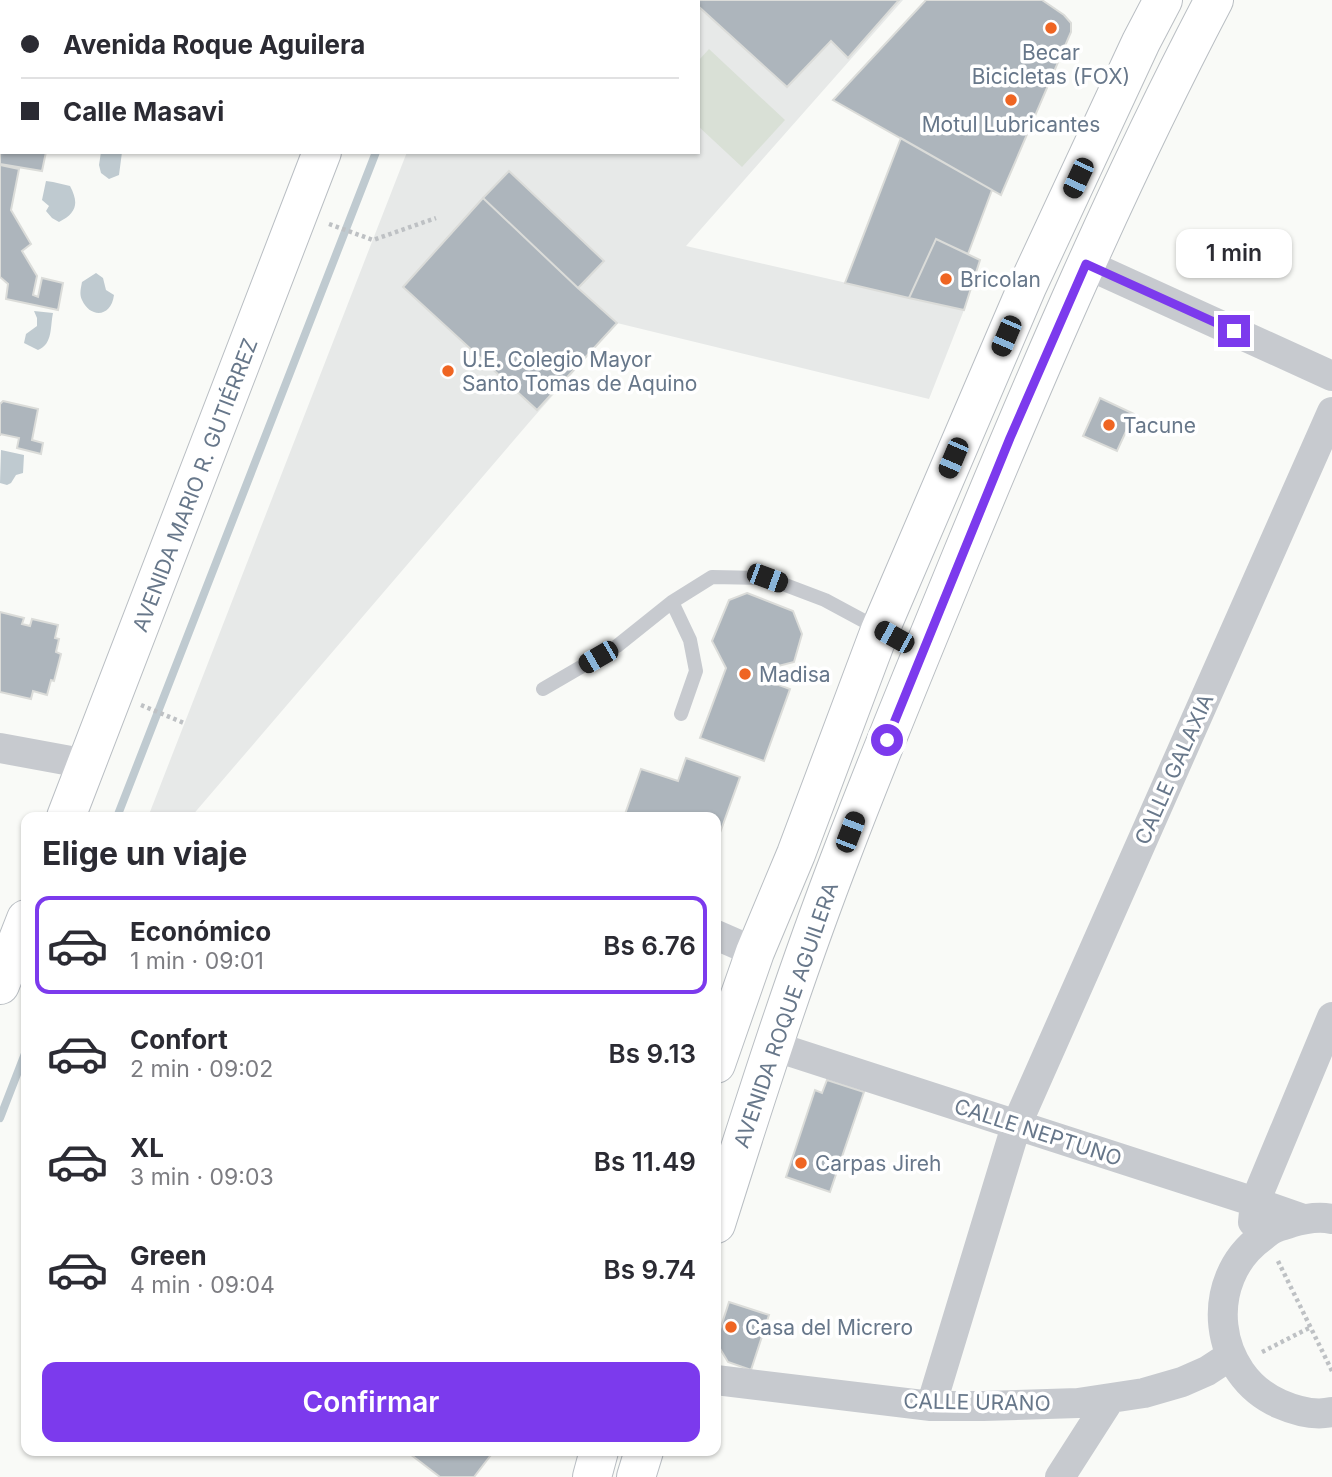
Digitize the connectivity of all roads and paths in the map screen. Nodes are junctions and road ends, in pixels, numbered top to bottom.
1 (1214, 0) edge
2 (1162, 2) edge
3 (1160, 107) junction
4 (321, 154) edge
5 (436, 218) dead end
6 (320, 221) dead end
7 (1086, 264) junction
8 (1027, 287) junction
9 (1332, 376) edge
10 (1332, 412) edge
11 (1010, 438) junction
12 (672, 602) junction
13 (880, 629) junction
14 (543, 689) dead end
15 (134, 702) dead end
16 (681, 714) dead end
17 (184, 723) dead end
18 (0, 748) edge
19 (87, 764) junction
20 (876, 765) junction
21 (68, 812) edge
22 (773, 908) junction
23 (21, 932) edge
24 (721, 937) edge
25 (755, 952) junction
26 (0, 985) edge
27 (1332, 1017) edge
28 (773, 1046) junction
29 (721, 1050) edge
30 (1016, 1126) junction
31 (1255, 1202) junction
32 (721, 1208) edge
33 (1317, 1219) edge
34 (1256, 1241) junction
35 (1311, 1327) junction
36 (1233, 1360) junction
37 (1332, 1371) edge
38 (721, 1381) edge
39 (1110, 1399) junction
40 (931, 1406) junction
41 (1332, 1412) edge
42 (598, 1456) edge
43 (642, 1456) edge
44 (592, 1477) edge
45 (636, 1477) edge
46 (1060, 1477) edge

1 - 3 main road, AVENIDA ROQUE AGUILERA
2 - 3 main road
2 - 8 main road
3 - 7 main road, AVENIDA ROQUE AGUILERA
4 - 19 main road, AVENIDA MARIO R. GUTIÉRREZ
5 - 6 path
7 - 9 street
7 - 11 main road, AVENIDA ROQUE AGUILERA
8 - 11 main road
8 - 13 main road
10 - 30 street, CALLE GALAXIA
11 - 20 main road, AVENIDA ROQUE AGUILERA
12 - 13 lane
12 - 14 lane
12 - 16 lane
13 - 20 main road
13 - 22 main road
15 - 17 path
18 - 19 street
19 - 21 main road, AVENIDA MARIO R. GUTIÉRREZ
20 - 28 main road, AVENIDA ROQUE AGUILERA
22 - 25 main road
22 - 28 main road
23 - 26 main road
24 - 25 street
25 - 29 main road
27 - 31 street
28 - 30 street, CALLE NEPTUNO
28 - 32 main road, AVENIDA ROQUE AGUILERA
30 - 31 street, CALLE NEPTUNO
30 - 40 street, CALLE GALAXIA
31 - 33 street, CALLE NEPTUNO
31 - 34 street
33 - 34 street
34 - 35 path
34 - 36 street
35 - 36 path
35 - 37 path
36 - 39 street, CALLE URANO
36 - 41 street
38 - 40 street, CALLE URANO
39 - 40 street, CALLE URANO
39 - 46 street
42 - 44 main road
43 - 45 main road

